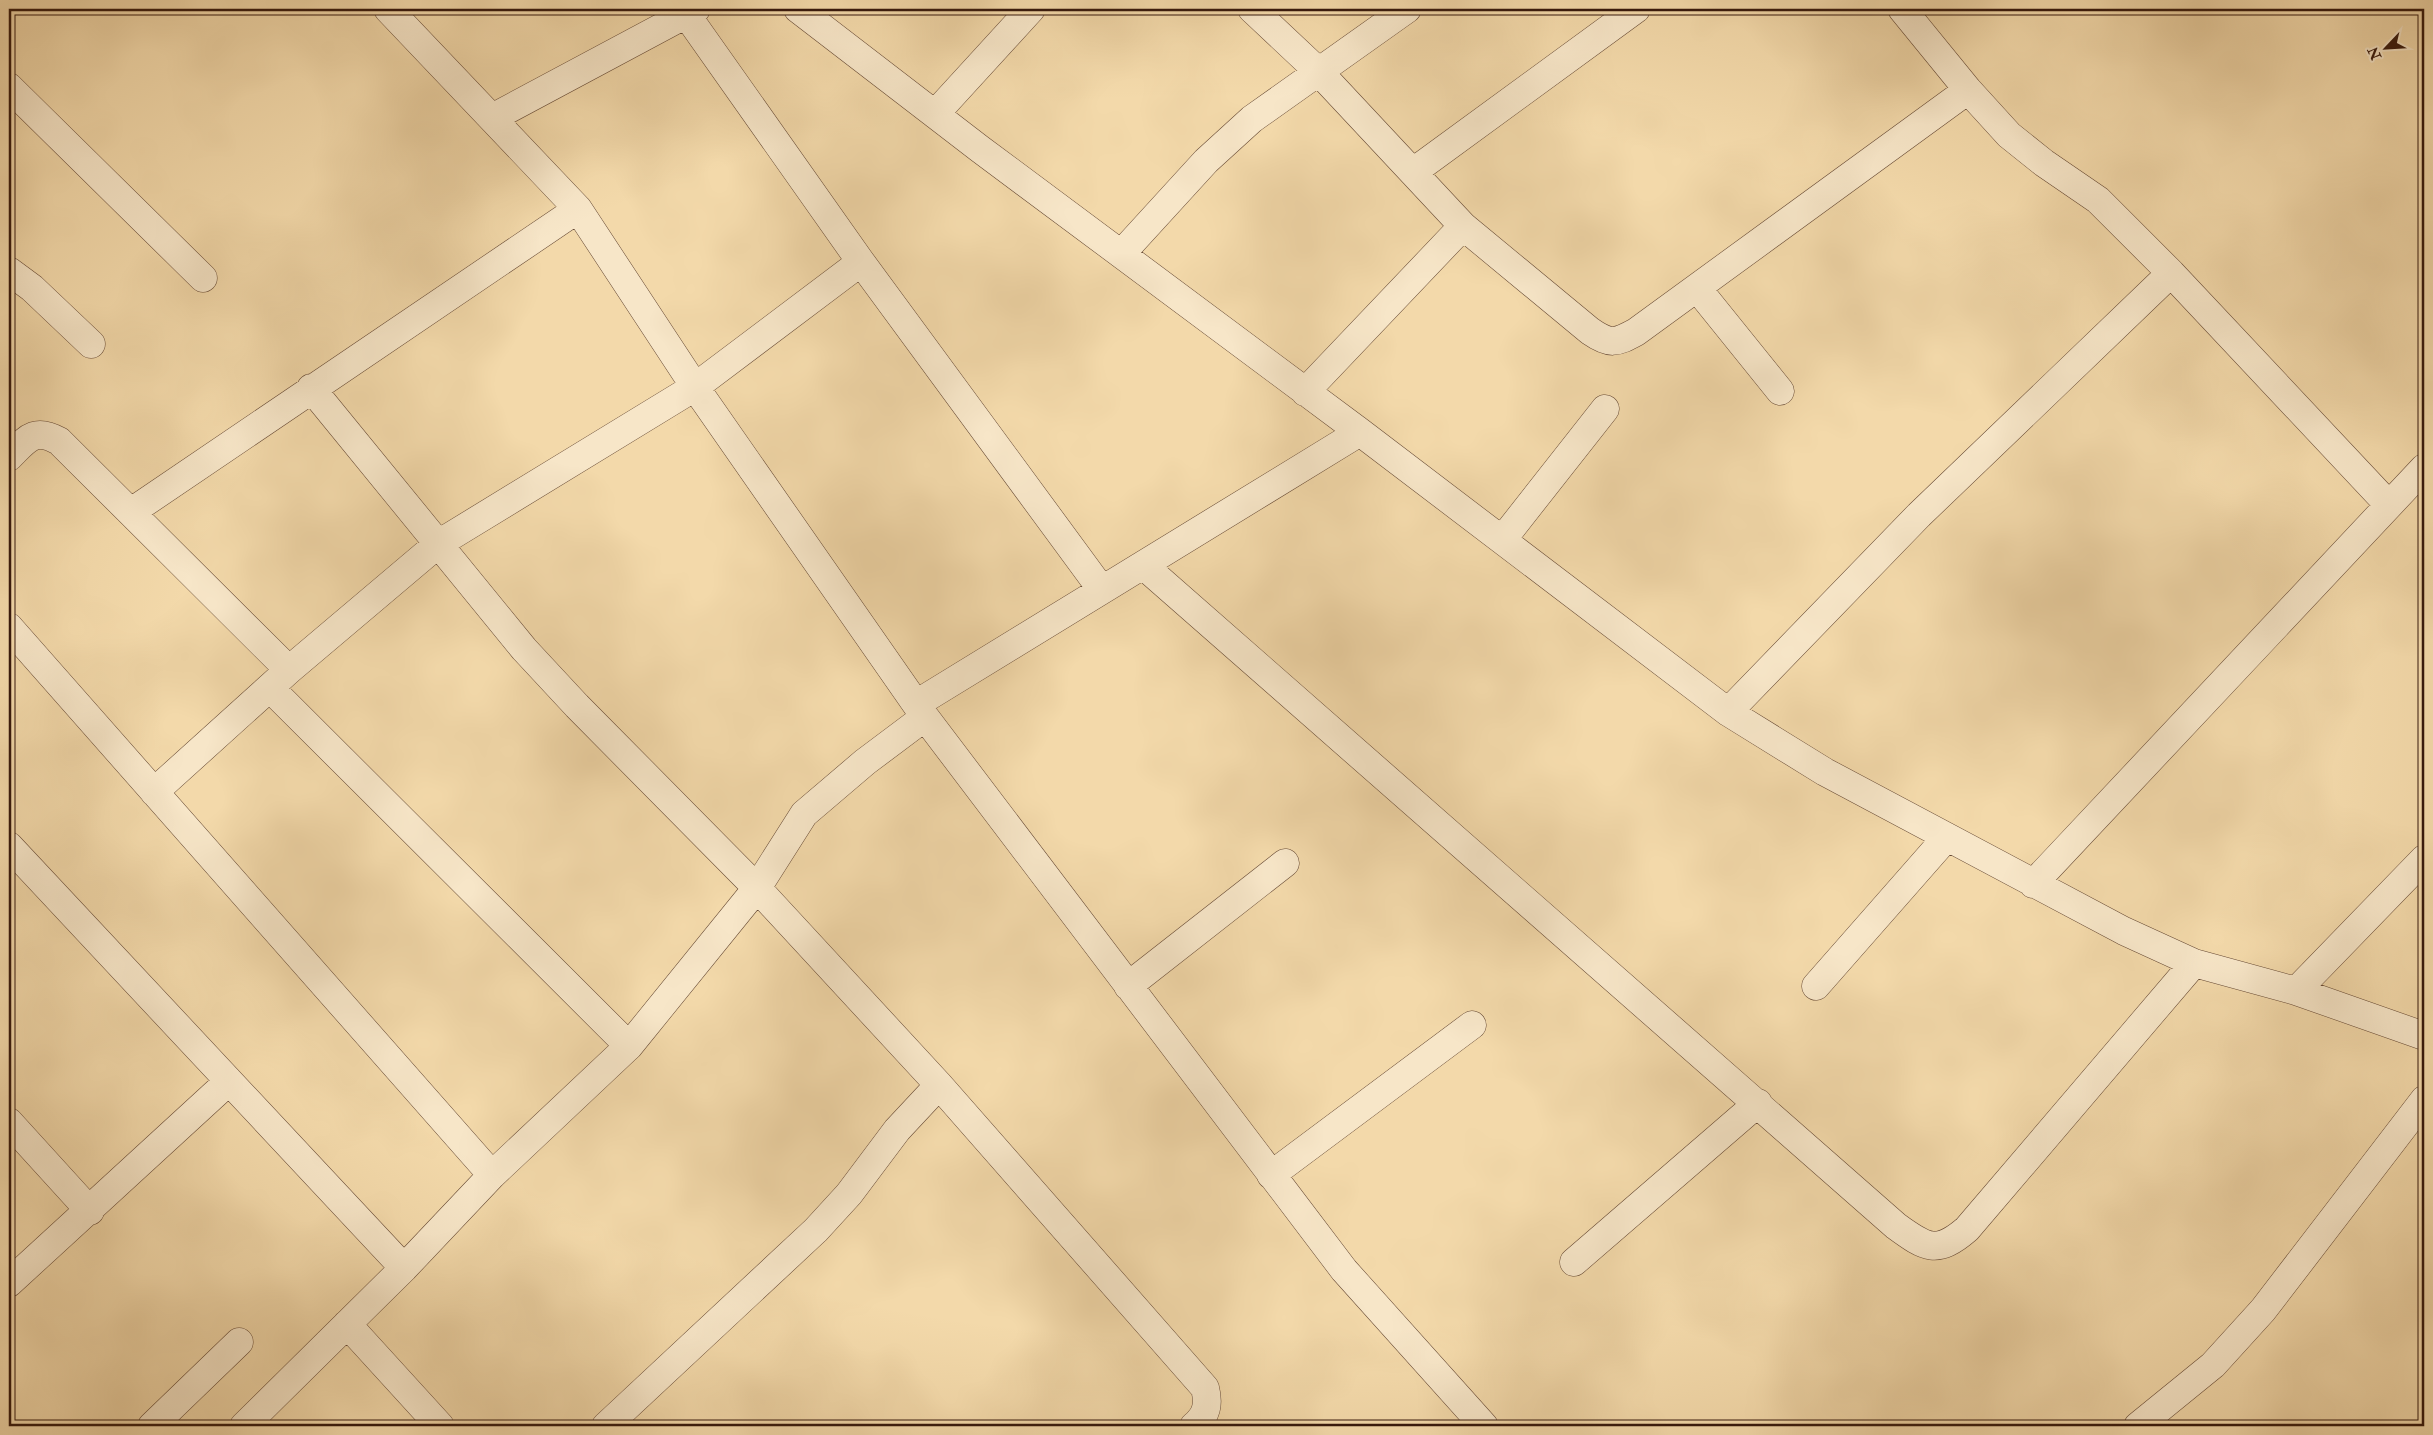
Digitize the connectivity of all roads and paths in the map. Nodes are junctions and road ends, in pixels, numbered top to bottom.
1 (388, 9) edge
2 (798, 9) edge
3 (1031, 9) edge
4 (1252, 9) edge
5 (1407, 9) edge
6 (1636, 9) edge
7 (1902, 9) edge
8 (691, 11) edge
9 (1319, 72) junction
10 (9, 88) edge
11 (1968, 90) junction
12 (935, 114) junction
13 (492, 118) junction
14 (1413, 172) junction
15 (578, 209) junction
16 (1463, 226) junction
17 (1121, 254) junction
18 (861, 262) junction
19 (9, 271) edge
20 (2172, 273) junction
21 (203, 278) dead end
22 (1697, 288) junction
23 (91, 344) dead end
24 (694, 387) junction
25 (311, 388) junction
26 (1780, 391) dead end
27 (1305, 392) junction
28 (1605, 409) dead end
29 (1360, 432) junction
30 (9, 456) edge
31 (2424, 468) edge
32 (2388, 504) junction
33 (131, 512) junction
34 (1502, 540) junction
35 (438, 544) junction
36 (1142, 565) junction
37 (1102, 590) junction
38 (9, 627) edge
39 (279, 679) junction
40 (921, 711) junction
41 (1728, 712) junction
42 (154, 792) junction
43 (1946, 838) junction
44 (9, 846) edge
45 (2424, 859) edge
46 (1285, 863) dead end
47 (2033, 884) junction
48 (757, 888) junction
49 (2194, 963) junction
50 (1128, 986) junction
51 (1816, 986) dead end
52 (2296, 991) junction
53 (1472, 1025) dead end
54 (2424, 1036) edge
55 (630, 1046) junction
56 (228, 1082) junction
57 (939, 1086) junction
58 (2424, 1100) edge
59 (1758, 1103) junction
60 (9, 1122) edge
61 (492, 1175) junction
62 (1271, 1175) junction
63 (90, 1211) junction
64 (1574, 1262) dead end
65 (404, 1268) junction
66 (9, 1283) edge
67 (347, 1324) junction
68 (238, 1342) dead end
69 (152, 1426) edge
70 (244, 1426) edge
71 (440, 1426) edge
72 (606, 1426) edge
73 (1194, 1426) edge
74 (1484, 1426) edge
75 (2138, 1426) edge

1 - 13 street
2 - 12 street
3 - 12 street
4 - 9 street
5 - 9 street
6 - 14 street
7 - 11 street
8 - 13 street
8 - 18 street
9 - 14 street
9 - 17 street
10 - 21 street
11 - 20 street
11 - 22 street
12 - 17 street
13 - 15 street
14 - 16 street
15 - 24 street
15 - 25 street
16 - 22 street
16 - 27 street
17 - 27 street
18 - 24 street
18 - 37 street
19 - 23 street
20 - 32 street
20 - 41 street
22 - 26 street
24 - 35 street
24 - 40 street
25 - 33 street
25 - 35 street
27 - 29 street
28 - 34 street
29 - 34 street
29 - 36 street
30 - 33 street
31 - 32 street
32 - 47 street
33 - 39 street
34 - 41 street
35 - 39 street
35 - 48 street
36 - 37 street
36 - 59 street
37 - 40 street
38 - 42 street
39 - 42 street
39 - 55 street
40 - 48 street
40 - 50 street
41 - 43 street
42 - 61 street
43 - 47 street
43 - 51 street
44 - 56 street
45 - 52 street
46 - 50 street
47 - 49 street
48 - 55 street
48 - 57 street
49 - 52 street
49 - 59 street
50 - 62 street
52 - 54 street
53 - 62 street
55 - 61 street
56 - 63 street
56 - 65 street
57 - 72 street
57 - 73 street
58 - 75 street
59 - 64 street
60 - 63 street
61 - 65 street
62 - 74 street
63 - 66 street
65 - 67 street
67 - 70 street
67 - 71 street
68 - 69 street

